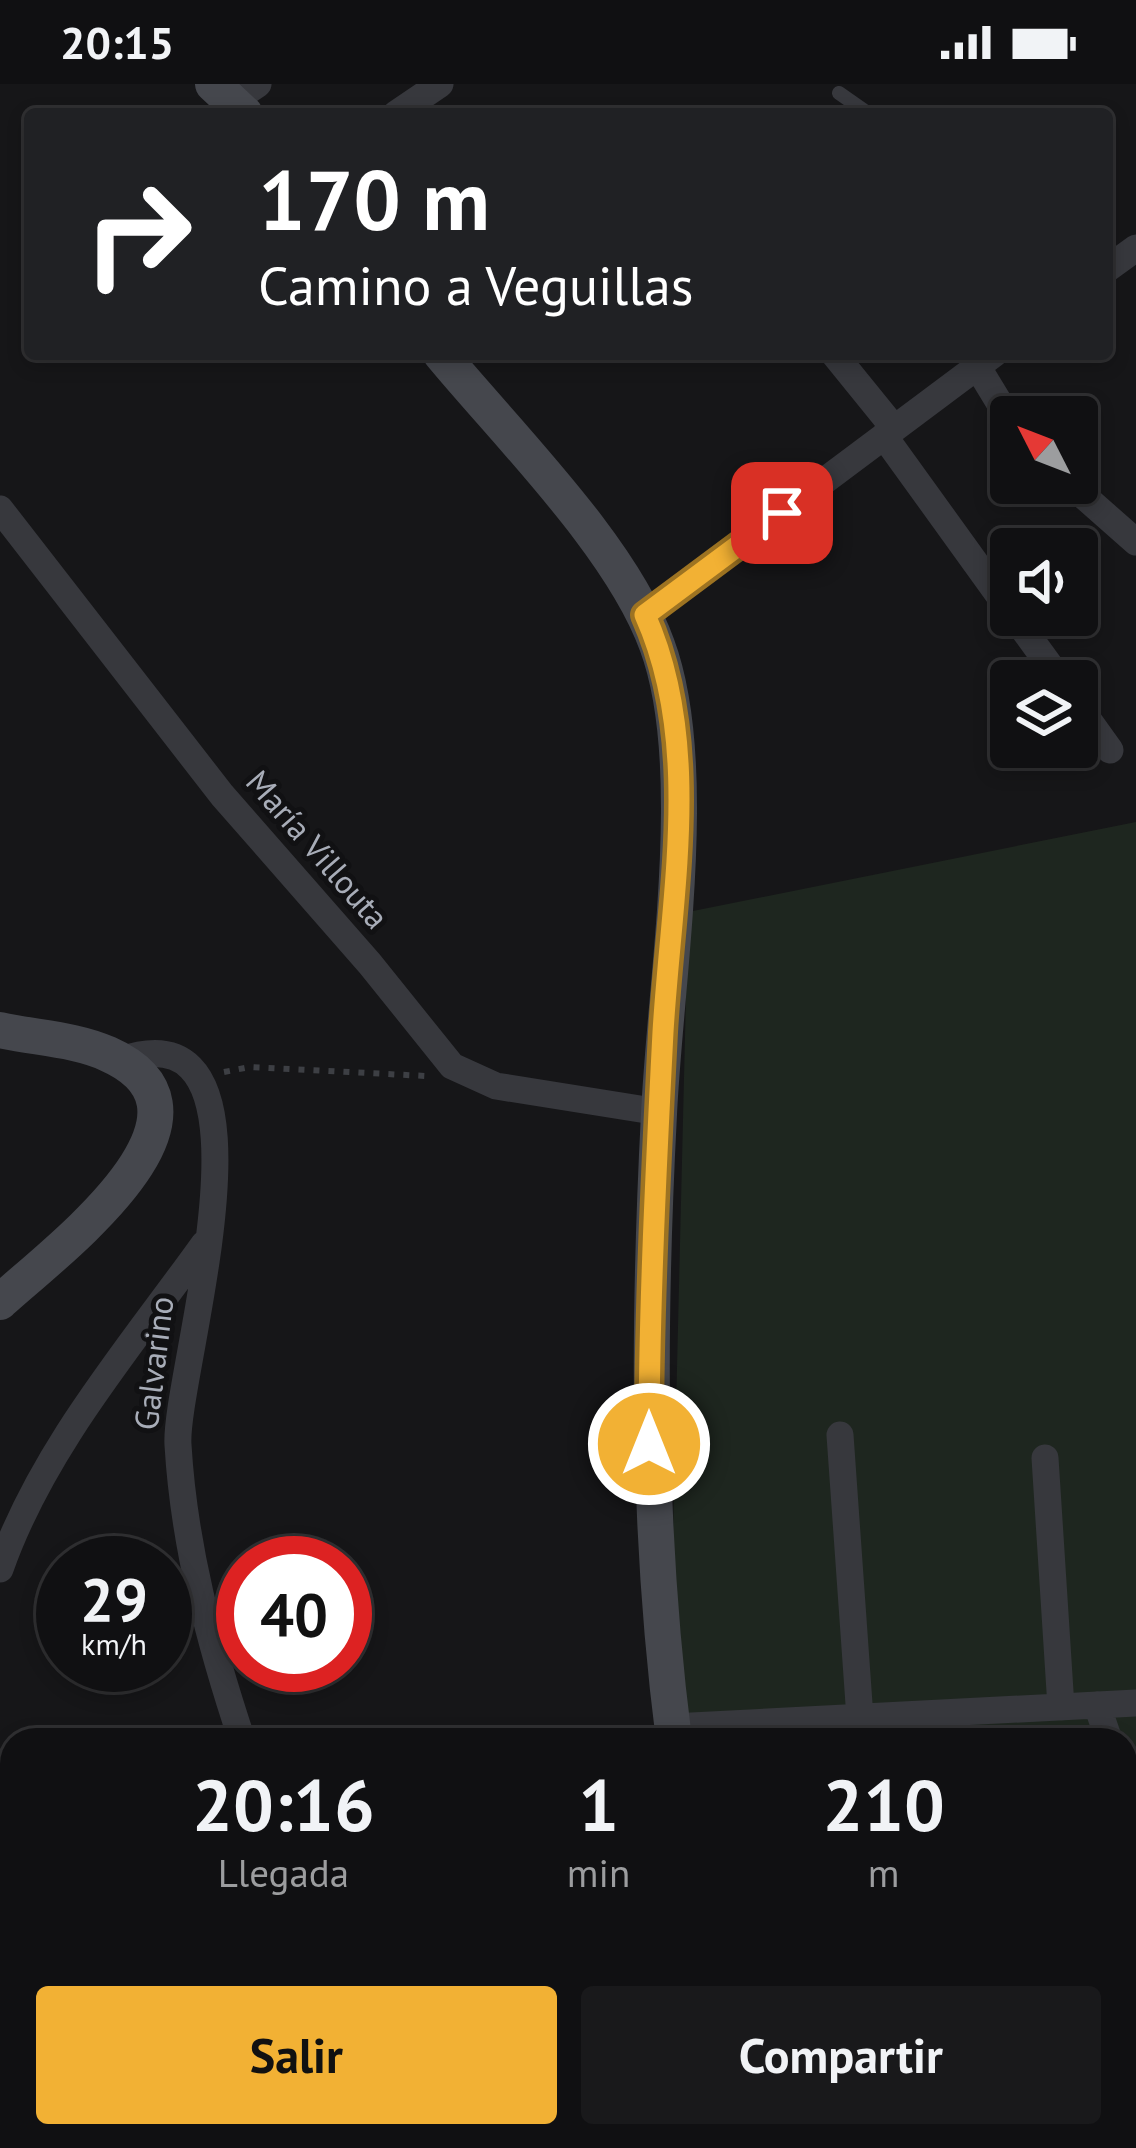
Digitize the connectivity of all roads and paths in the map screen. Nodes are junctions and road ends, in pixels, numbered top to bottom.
1 (440, 84) edge
2 (838, 93) dead end
3 (405, 108) edge
4 (860, 108) edge
5 (446, 360) edge
6 (838, 360) edge
7 (986, 360) edge
8 (1001, 396) edge
9 (890, 432) junction
10 (1093, 504) edge
11 (0, 509) edge
12 (1136, 542) edge
13 (990, 581) edge
14 (645, 615) junction
15 (1098, 733) edge
16 (1110, 750) dead end
17 (0, 1030) edge
18 (121, 1060) junction
19 (236, 1068) dead end
20 (418, 1078) dead end
21 (659, 1112) junction
22 (209, 1236) junction
23 (0, 1302) edge
24 (840, 1435) dead end
25 (1045, 1458) dead end
26 (0, 1569) edge
27 (1136, 1703) edge
28 (1097, 1706) junction
29 (1060, 1707) junction
30 (238, 1728) edge
31 (673, 1728) edge
32 (863, 1728) edge
33 (872, 1728) edge
34 (1105, 1728) edge

1 - 3 street
2 - 4 lane
5 - 14 street
6 - 9 street
7 - 8 street
7 - 9 street
9 - 13 street
9 - 14 street
10 - 12 street
11 - 21 street, María Villouta
14 - 21 street
15 - 16 street
17 - 18 street
18 - 22 street, Galvarino
18 - 23 street
19 - 20 path
21 - 31 street
22 - 26 street
22 - 30 street, Galvarino
24 - 32 street
25 - 29 street
27 - 28 street
28 - 29 street
28 - 34 street
29 - 33 street

